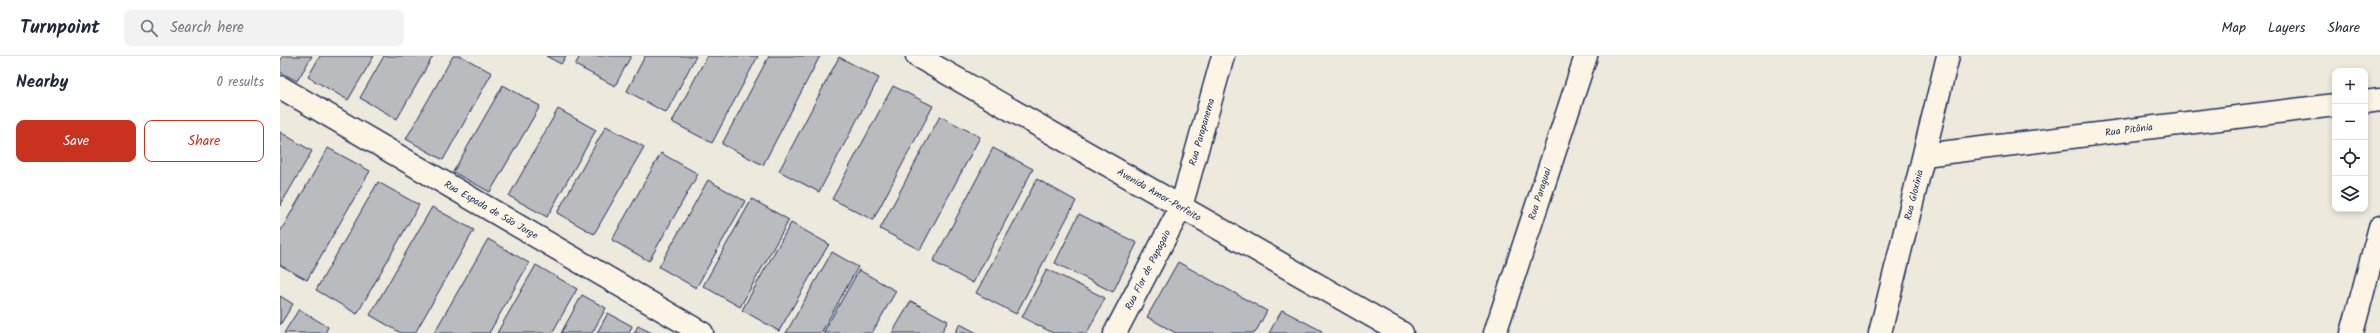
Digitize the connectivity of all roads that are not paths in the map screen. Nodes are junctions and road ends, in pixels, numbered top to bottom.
1 (917, 56) edge
2 (1224, 56) edge
3 (1586, 56) edge
4 (1948, 56) edge
5 (280, 87) edge
6 (2380, 100) edge
7 (2368, 102) edge
8 (2332, 105) edge
9 (1924, 155) junction
10 (1181, 207) junction
11 (2380, 227) edge
12 (702, 333) edge
13 (1115, 333) edge
14 (1402, 333) edge
15 (1495, 333) edge
16 (1880, 333) edge
17 (2352, 333) edge

1 - 10 street, Avenida Amor-Perfeito
2 - 10 street, Rua Parapanema
3 - 15 street, Rua Paraguai
4 - 9 street, Rua Gloxínia
5 - 12 street, Rua Espada de São Jorge
6 - 7 street
8 - 9 street, Rua Pitônia
9 - 16 street, Rua Gloxínia
10 - 13 street, Rua Flor de Papagaio
10 - 14 street, Avenida Amor-Perfeito
11 - 17 street

